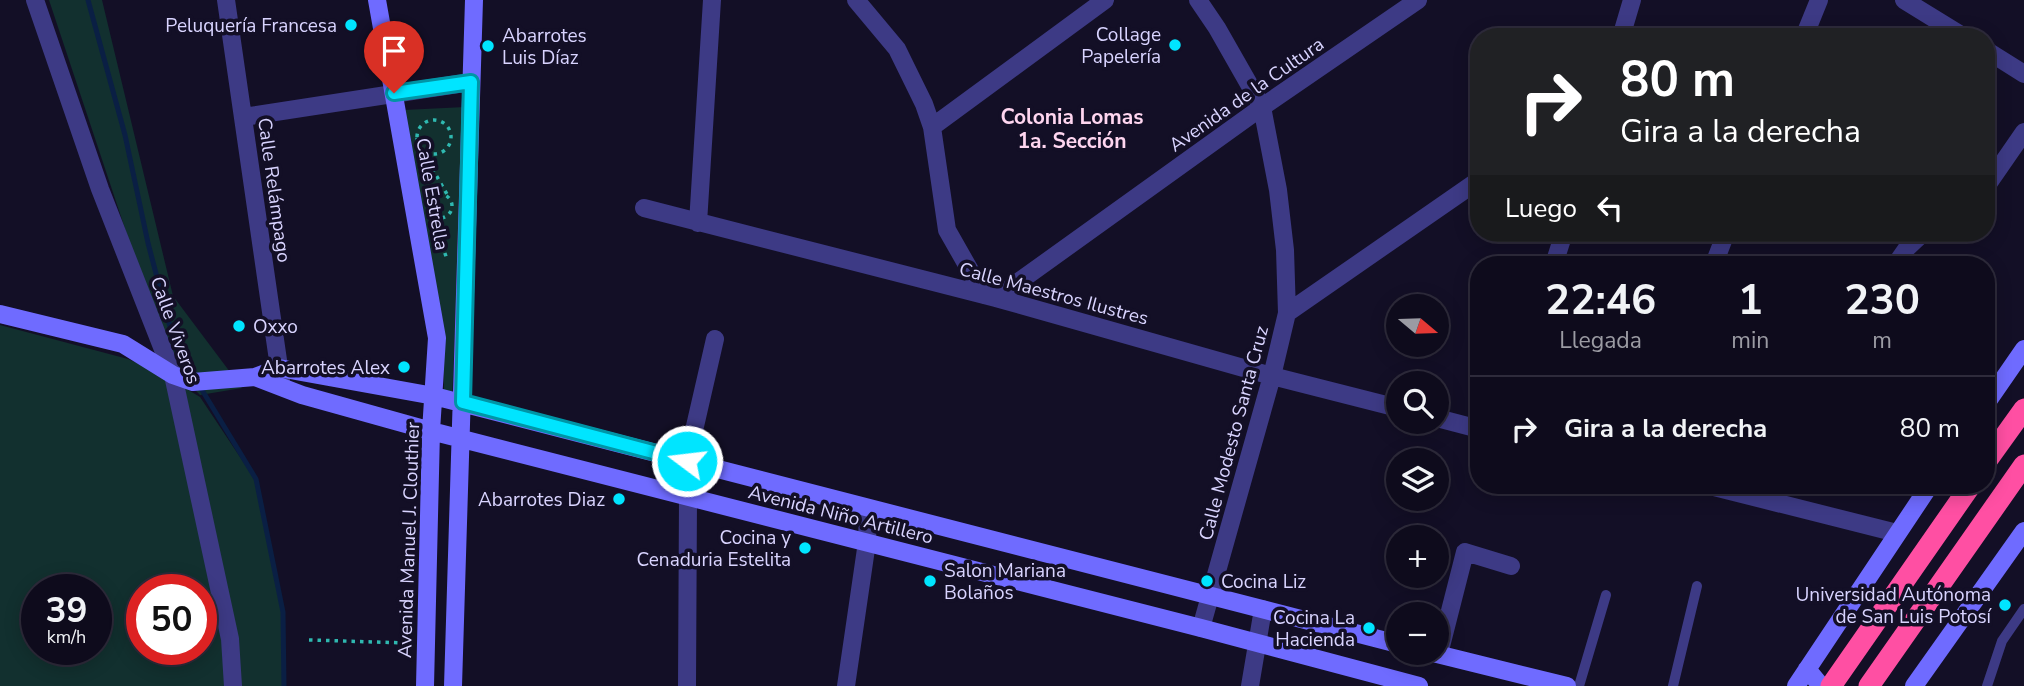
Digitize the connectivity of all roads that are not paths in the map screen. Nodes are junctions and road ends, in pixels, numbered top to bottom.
1 (35, 0) edge
2 (226, 0) edge
3 (377, 0) edge
4 (474, 0) edge
5 (712, 0) edge
6 (856, 0) edge
7 (1105, 0) edge
8 (1198, 0) edge
9 (1418, 0) edge
10 (1632, 0) edge
11 (1819, 0) edge
12 (1905, 0) edge
13 (1624, 28) edge
14 (1808, 28) edge
15 (1950, 28) edge
16 (1995, 56) edge
17 (2024, 74) edge
18 (471, 82) junction
19 (394, 93) junction
20 (1262, 107) junction
21 (244, 117) junction
22 (932, 127) junction
23 (2024, 132) edge
24 (1995, 174) edge
25 (1470, 186) edge
26 (643, 208) dead end
27 (698, 223) junction
28 (1913, 242) edge
29 (1902, 256) edge
30 (990, 297) junction
31 (0, 313) edge
32 (1287, 313) junction
33 (715, 339) dead end
34 (2024, 349) edge
35 (279, 368) junction
36 (173, 375) junction
37 (1272, 376) junction
38 (248, 377) junction
39 (281, 387) junction
40 (1995, 387) edge
41 (434, 396) junction
42 (463, 402) junction
43 (1386, 405) edge
44 (2024, 409) edge
45 (1449, 421) edge
46 (1470, 427) edge
47 (431, 431) junction
48 (460, 438) junction
49 (1995, 450) edge
50 (687, 461) junction
51 (2024, 465) edge
52 (1763, 494) edge
53 (1924, 494) edge
54 (1964, 494) edge
55 (688, 498) junction
56 (868, 509) junction
57 (2024, 531) edge
58 (1897, 533) junction
59 (867, 542) junction
60 (1511, 566) dead end
61 (1697, 586) dead end
62 (1210, 595) junction
63 (1606, 595) dead end
64 (1449, 608) edge
65 (1263, 609) junction
66 (2024, 609) edge
67 (1201, 628) junction
68 (1386, 641) edge
69 (1257, 644) junction
70 (1449, 657) edge
71 (1807, 669) junction
72 (233, 686) edge
73 (425, 686) edge
74 (453, 686) edge
75 (687, 686) edge
76 (846, 686) edge
77 (1250, 686) edge
78 (1419, 686) edge
79 (1567, 686) edge
80 (1579, 686) edge
81 (1674, 686) edge
82 (1796, 686) edge
83 (1821, 686) edge
84 (1831, 686) edge
85 (1869, 686) edge
86 (1914, 686) edge
87 (1987, 686) edge

1 - 36 street, Calle Viveros
2 - 21 street, Calle Relámpago
3 - 19 main road, Calle Estrella
4 - 18 main road
5 - 27 street
6 - 22 street
7 - 22 street
8 - 20 street
9 - 20 street, Avenida de la Cultura
10 - 13 street
11 - 14 street
12 - 15 street
16 - 17 street
18 - 19 street
18 - 42 main road
19 - 21 street
19 - 41 main road, Calle Estrella
20 - 30 street, Avenida de la Cultura
20 - 32 street
21 - 35 street, Calle Relámpago
22 - 30 street
23 - 24 street
25 - 32 street, Calle Modesto Santa Cruz
26 - 27 street, Calle Maestros Ilustres
27 - 30 street, Calle Maestros Ilustres
28 - 29 street
30 - 37 street, Calle Maestros Ilustres
31 - 36 main road, Avenida Niño Artillero
32 - 37 street, Calle Modesto Santa Cruz
33 - 50 street
34 - 40 main road
35 - 38 main road, Avenida Niño Artillero
35 - 39 street, Calle Relámpago
35 - 41 main road, Avenida Niño Artillero
36 - 38 main road, Avenida Niño Artillero
36 - 72 street, Calle Viveros
37 - 43 street, Calle Maestros Ilustres
37 - 62 street, Calle Modesto Santa Cruz
38 - 39 main road, Avenida Niño Artillero
39 - 47 main road, Avenida Niño Artillero
41 - 42 main road, Avenida Niño Artillero
41 - 47 main road, Avenida Manuel J. Clouthier
42 - 48 main road
42 - 50 main road, Avenida Niño Artillero
44 - 49 highway
45 - 46 street
47 - 48 main road, Avenida Niño Artillero
47 - 73 main road, Avenida Manuel J. Clouthier
48 - 55 main road, Avenida Niño Artillero
48 - 74 main road
50 - 56 main road, Avenida Niño Artillero
51 - 85 highway
52 - 58 street
53 - 58 main road
54 - 84 highway
55 - 59 main road, Avenida Niño Artillero
55 - 75 street
56 - 59 street
56 - 62 main road, Avenida Niño Artillero
57 - 86 main road
58 - 71 main road
59 - 67 main road, Avenida Niño Artillero
59 - 76 street
60 - 64 street
61 - 81 lane
62 - 65 main road, Avenida Niño Artillero
62 - 67 street, Calle Modesto Santa Cruz
63 - 80 lane
65 - 68 main road, Avenida Niño Artillero
65 - 69 street
66 - 87 lane
67 - 69 main road, Avenida Niño Artillero
69 - 77 street
69 - 78 main road, Avenida Niño Artillero
70 - 79 main road
71 - 82 main road
71 - 83 main road

